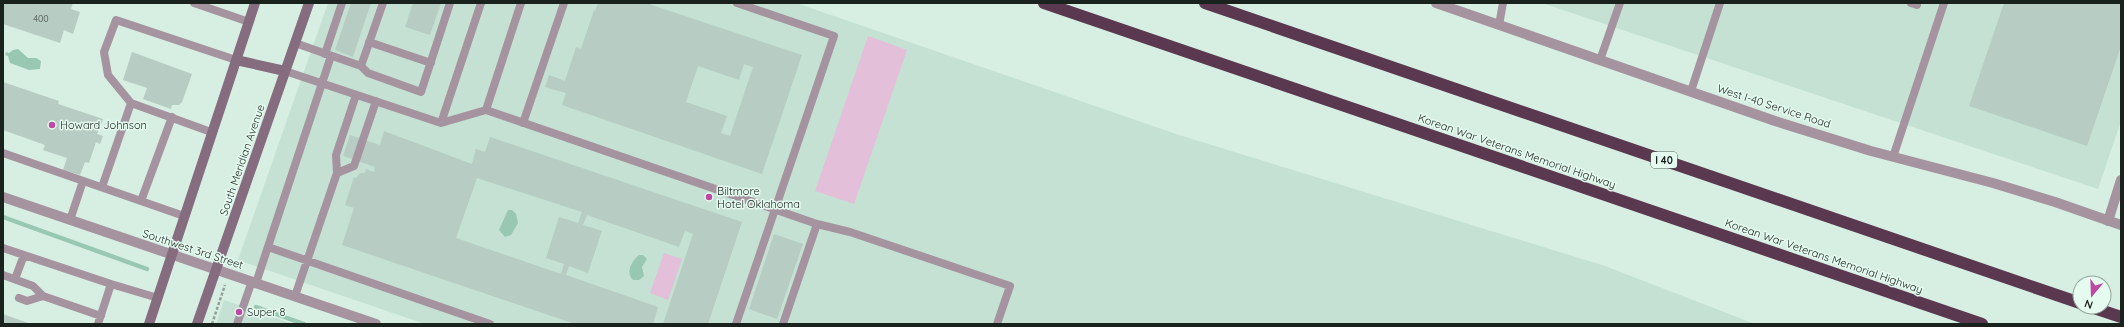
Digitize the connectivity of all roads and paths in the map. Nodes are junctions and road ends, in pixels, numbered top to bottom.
1 (194, 3) edge
2 (255, 3) edge
3 (309, 3) edge
4 (342, 3) edge
5 (383, 3) edge
6 (450, 3) edge
7 (481, 3) edge
8 (521, 3) edge
9 (564, 3) edge
10 (737, 3) edge
11 (1044, 3) edge
12 (1205, 3) edge
13 (1436, 3) edge
14 (1620, 3) edge
15 (1720, 3) edge
16 (1911, 3) edge
17 (1918, 3) edge
18 (1944, 3) edge
19 (212, 6) edge
20 (1502, 6) edge
21 (249, 22) junction
22 (1499, 25) junction
23 (369, 42) junction
24 (295, 43) junction
25 (328, 55) junction
26 (236, 60) junction
27 (1600, 60) junction
28 (431, 63) junction
29 (361, 66) junction
30 (285, 71) junction
31 (322, 83) junction
32 (1691, 91) junction
33 (356, 95) junction
34 (376, 101) junction
35 (131, 103) junction
36 (486, 110) junction
37 (172, 117) junction
38 (440, 123) junction
39 (523, 123) junction
40 (211, 132) junction
41 (3, 153) edge
42 (1893, 157) junction
43 (337, 173) junction
44 (2121, 180) edge
45 (83, 181) junction
46 (102, 187) junction
47 (3, 197) edge
48 (141, 201) junction
49 (774, 210) junction
50 (184, 216) junction
51 (70, 220) junction
52 (2108, 221) junction
53 (817, 224) junction
54 (2121, 225) edge
55 (268, 247) junction
56 (3, 248) edge
57 (172, 254) junction
58 (24, 255) junction
59 (307, 260) junction
60 (216, 269) junction
61 (3, 275) edge
62 (15, 279) junction
63 (254, 282) junction
64 (111, 284) junction
65 (226, 284) dead end
66 (43, 296) junction
67 (295, 296) junction
68 (19, 298) dead end
69 (158, 298) junction
70 (2072, 300) edge
71 (99, 320) edge
72 (149, 324) edge
73 (197, 324) edge
74 (211, 324) edge
75 (237, 324) edge
76 (376, 324) edge
77 (490, 324) edge
78 (736, 324) edge
79 (783, 324) edge
80 (997, 324) edge
81 (1982, 324) edge

1 - 19 lane
2 - 21 main road
3 - 24 main road, South Meridian Avenue
4 - 25 lane
5 - 23 lane
6 - 28 lane
7 - 38 lane
8 - 36 lane
9 - 39 lane
10 - 49 lane
11 - 81 highway, Korean War Veterans Memorial Highway
12 - 70 highway, I 40
13 - 22 street, West I-40 Service Road
14 - 27 lane
15 - 32 lane
16 - 17 lane
18 - 42 lane
19 - 21 lane
20 - 22 lane
21 - 26 main road
22 - 27 street, West I-40 Service Road
23 - 28 lane
23 - 29 lane
24 - 25 lane
24 - 30 main road, South Meridian Avenue
25 - 29 lane
25 - 31 lane
26 - 30 main road
26 - 35 lane
26 - 40 main road
27 - 32 street, West I-40 Service Road
28 - 29 lane
30 - 31 lane
30 - 60 main road, South Meridian Avenue
31 - 33 lane
31 - 55 lane
32 - 42 street, West I-40 Service Road
33 - 34 lane
33 - 43 lane
34 - 38 lane
34 - 43 lane
35 - 37 lane
35 - 46 lane
36 - 38 lane
36 - 39 lane
37 - 40 lane
37 - 48 lane
39 - 49 lane
40 - 50 main road
41 - 45 lane
42 - 52 street, West I-40 Service Road
43 - 59 lane
44 - 52 street
45 - 46 lane
45 - 51 lane
46 - 48 lane
47 - 51 street, Southwest 3rd Street
48 - 50 lane
49 - 53 lane
49 - 78 lane
50 - 57 main road
51 - 57 street, Southwest 3rd Street
52 - 54 street, West I-40 Service Road
53 - 79 lane
53 - 80 lane
55 - 59 lane
55 - 63 lane
56 - 58 lane
57 - 60 street, Southwest 3rd Street
57 - 69 main road
58 - 62 lane
58 - 64 lane
59 - 67 lane
59 - 77 lane
60 - 63 street, Southwest 3rd Street
60 - 73 main road, South Meridian Avenue
61 - 62 lane
62 - 66 lane
63 - 67 street, Southwest 3rd Street
63 - 75 lane
64 - 69 lane
64 - 71 lane
65 - 74 path
66 - 68 lane
66 - 71 lane
67 - 76 street, Southwest 3rd Street
69 - 72 main road

